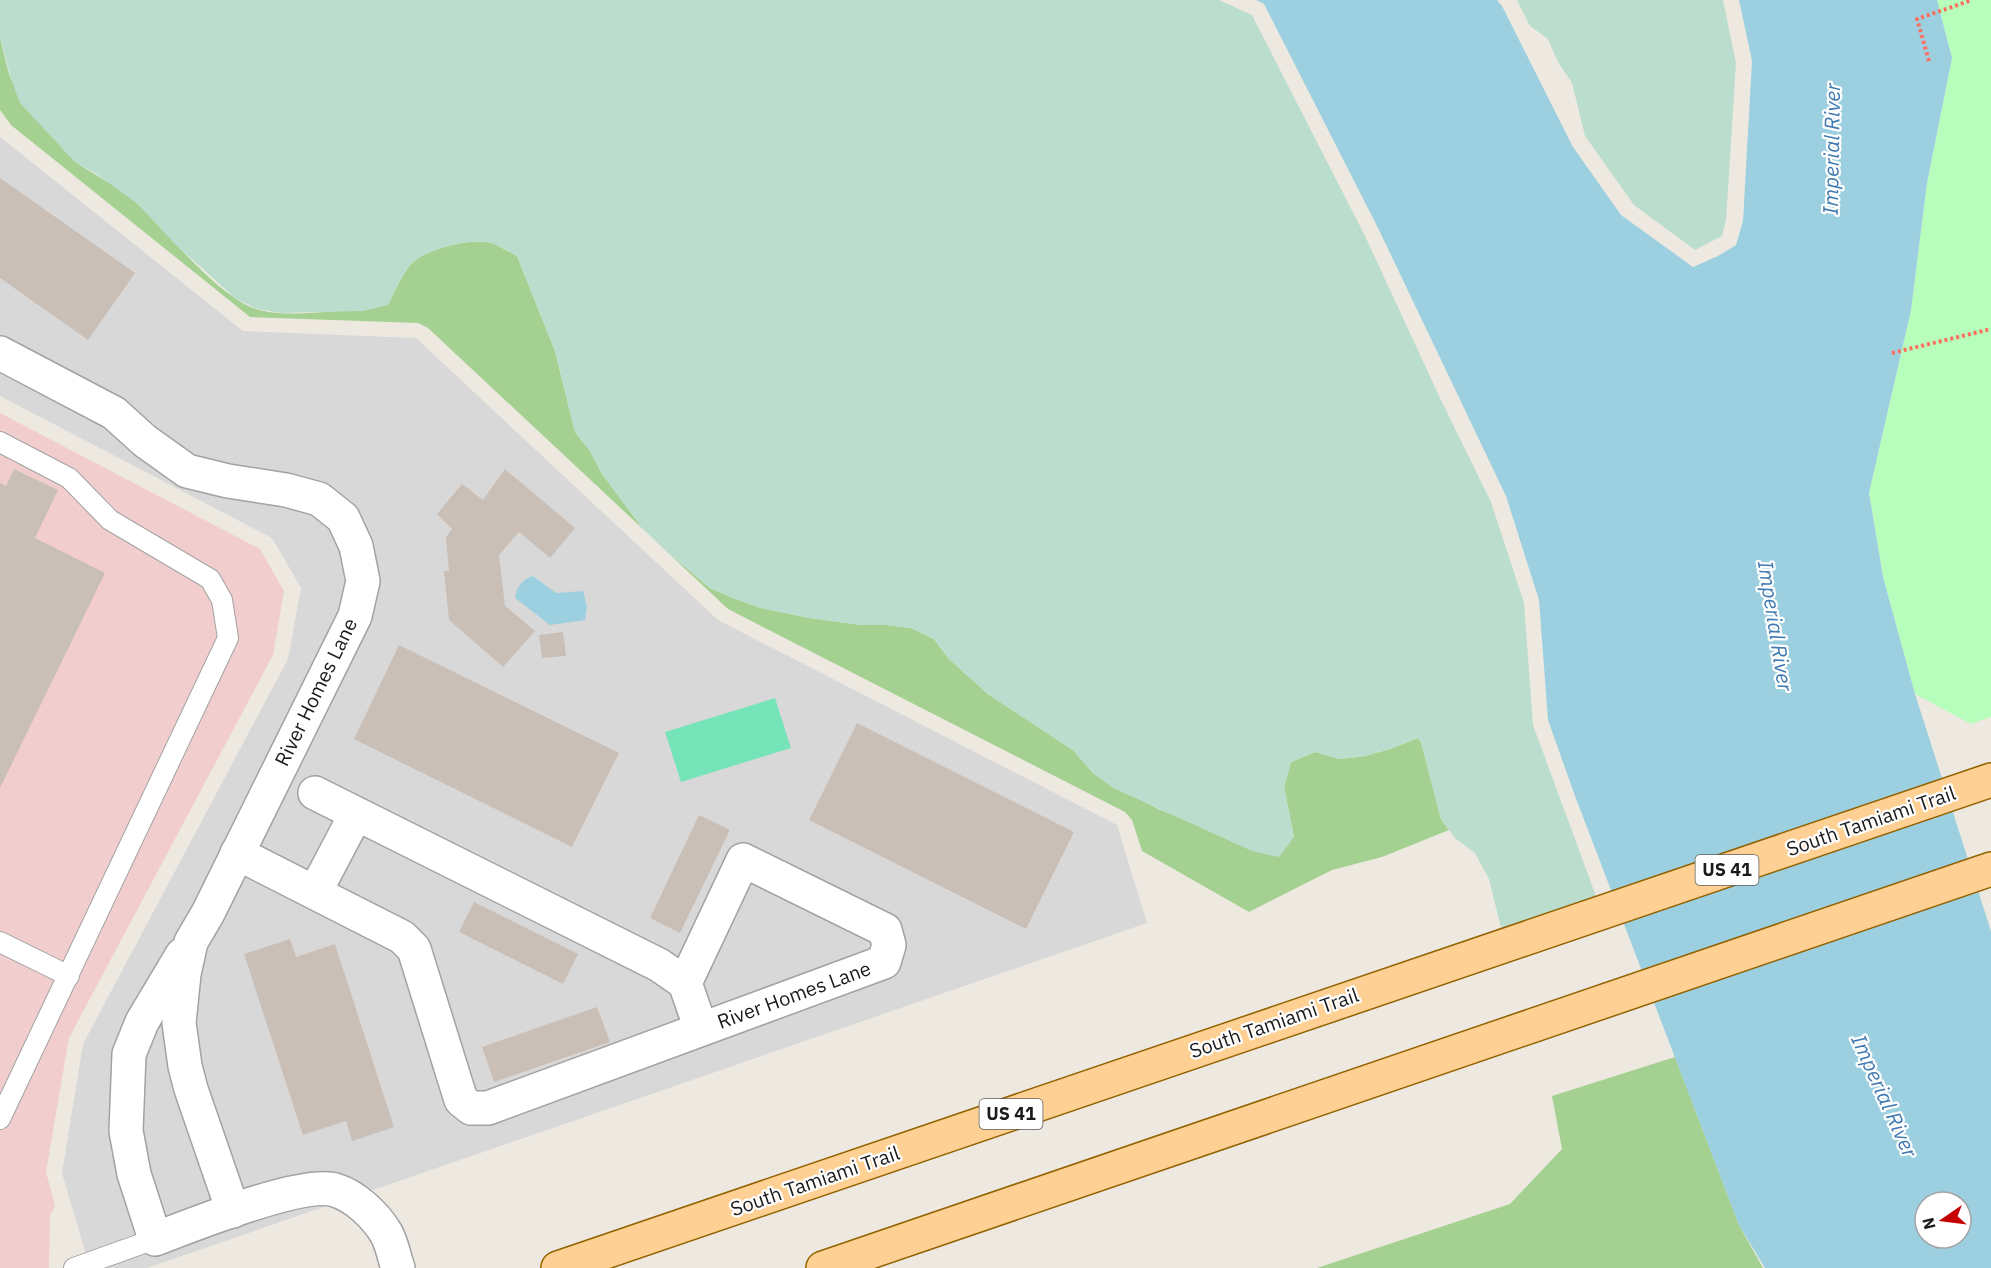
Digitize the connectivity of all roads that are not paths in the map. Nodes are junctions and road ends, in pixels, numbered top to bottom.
1 (0, 353) edge
2 (0, 442) edge
3 (1991, 780) edge
4 (315, 793) dead end
5 (356, 814) junction
6 (237, 853) junction
7 (1991, 869) edge
8 (315, 892) junction
9 (0, 942) edge
10 (191, 942) junction
11 (69, 976) junction
12 (685, 983) junction
13 (701, 1029) junction
14 (0, 1119) edge
15 (232, 1211) junction
16 (155, 1239) junction
17 (844, 1265) edge
18 (74, 1268) edge
19 (398, 1268) edge
20 (558, 1268) edge

1 - 6 street, River Homes Lane
2 - 11 lane
3 - 20 main road, South Tamiami Trail / US 41
4 - 5 street
5 - 8 street
5 - 12 street
6 - 8 street, River Homes Lane
6 - 10 street, River Homes Lane
7 - 17 main road
8 - 13 street, River Homes Lane
9 - 11 lane
10 - 15 street, River Homes Lane
10 - 16 street
11 - 14 lane
12 - 13 street, River Homes Lane
12 - 13 street, River Homes Lane
15 - 16 street
15 - 19 street
16 - 18 lane

